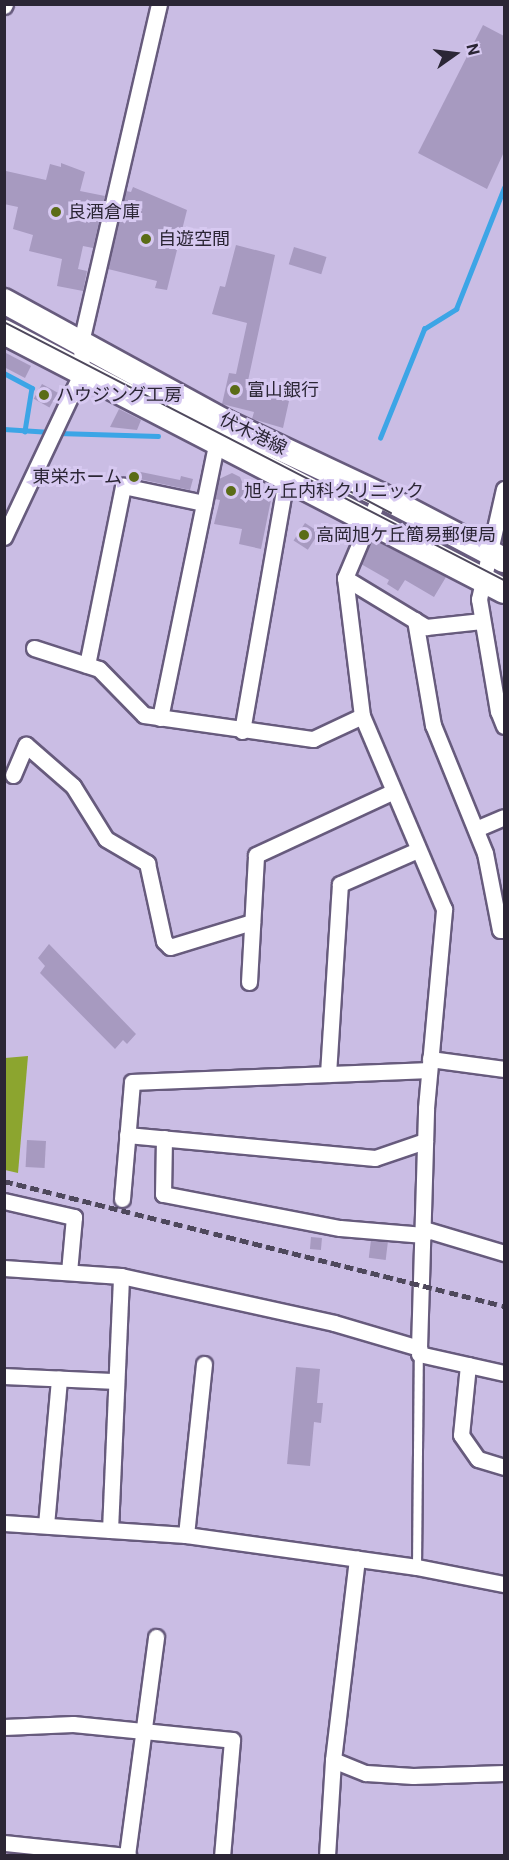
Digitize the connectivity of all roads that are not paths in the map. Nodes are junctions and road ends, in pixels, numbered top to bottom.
1 (159, 4) edge
2 (4, 301) edge
3 (4, 332) edge
4 (81, 342) junction
5 (82, 372) junction
6 (216, 444) junction
7 (286, 480) junction
8 (504, 489) edge
9 (380, 495) junction
10 (204, 503) junction
11 (369, 519) junction
12 (4, 537) edge
13 (497, 556) edge
14 (345, 578) junction
15 (481, 579) junction
16 (504, 591) edge
17 (415, 620) junction
18 (482, 621) junction
19 (34, 648) dead end
20 (87, 665) junction
21 (362, 716) junction
22 (160, 718) junction
23 (504, 726) edge
24 (242, 731) junction
25 (13, 775) dead end
26 (392, 792) junction
27 (504, 817) edge
28 (476, 829) junction
29 (418, 850) junction
30 (252, 922) junction
31 (504, 930) edge
32 (249, 982) dead end
33 (430, 1065) junction
34 (504, 1069) edge
35 (328, 1074) junction
36 (128, 1135) junction
37 (164, 1138) junction
38 (425, 1141) junction
39 (122, 1199) dead end
40 (4, 1201) edge
41 (424, 1232) junction
42 (504, 1253) edge
43 (4, 1268) edge
44 (69, 1272) junction
45 (121, 1276) junction
46 (419, 1351) junction
47 (204, 1364) dead end
48 (468, 1365) junction
49 (504, 1373) edge
50 (4, 1376) edge
51 (58, 1379) junction
52 (115, 1382) junction
53 (504, 1467) edge
54 (4, 1523) edge
55 (46, 1525) junction
56 (110, 1530) junction
57 (186, 1536) junction
58 (357, 1558) junction
59 (417, 1567) junction
60 (504, 1584) edge
61 (156, 1637) dead end
62 (4, 1727) edge
63 (141, 1731) junction
64 (333, 1760) junction
65 (504, 1773) edge
66 (4, 1843) edge
67 (91, 1854) edge
68 (127, 1856) edge
69 (222, 1856) edge
70 (327, 1856) edge

1 - 4 street
2 - 4 main road, 伏木港線
3 - 5 main road, 伏木港線
4 - 5 street
4 - 9 main road, 伏木港線
5 - 6 main road, 伏木港線
5 - 12 street
6 - 7 main road, 伏木港線
6 - 10 street
7 - 11 main road, 伏木港線
7 - 24 street
8 - 13 street
9 - 11 street
9 - 13 main road, 伏木港線
10 - 20 street
10 - 22 street
11 - 14 street
11 - 15 main road, 伏木港線
13 - 15 street
14 - 17 street
14 - 21 street
15 - 16 main road, 伏木港線
15 - 18 street
17 - 18 street
17 - 28 street
18 - 23 street
19 - 20 street
20 - 22 street
21 - 24 street
21 - 26 street
22 - 24 street
25 - 30 street
26 - 29 street
26 - 30 street
27 - 28 street
28 - 31 street
29 - 33 street
29 - 35 street
30 - 32 street
33 - 34 street
33 - 35 street
33 - 38 street
35 - 36 street
36 - 37 street
36 - 39 street
37 - 38 street
37 - 41 street
38 - 41 street
40 - 44 street
41 - 42 street
41 - 46 street
43 - 44 street
44 - 45 street
45 - 46 street
45 - 52 street
46 - 48 street
46 - 59 lane
47 - 57 street
48 - 49 street
48 - 53 street
50 - 51 street
51 - 52 street
51 - 55 street
52 - 56 street
54 - 55 street
55 - 56 street
56 - 57 street
57 - 58 street
58 - 59 street
58 - 64 street
59 - 60 street
61 - 63 street
62 - 63 street
63 - 68 street
63 - 69 street
64 - 65 street
64 - 70 street
66 - 67 street
67 - 68 street

